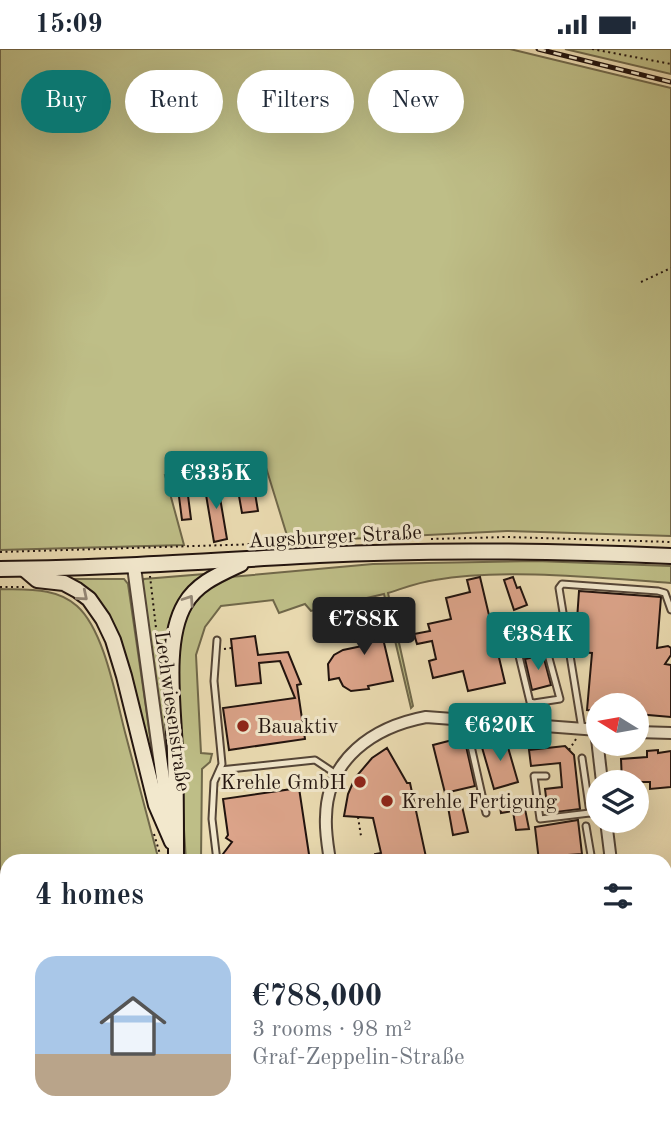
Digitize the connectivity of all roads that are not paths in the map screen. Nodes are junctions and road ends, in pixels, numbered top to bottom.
1 (671, 556) edge
2 (248, 561) junction
3 (142, 567) junction
4 (0, 569) edge
5 (24, 569) junction
6 (671, 610) edge
7 (217, 640) dead end
8 (534, 703) junction
9 (466, 719) junction
10 (535, 725) junction
11 (586, 732) edge
12 (649, 732) edge
13 (671, 733) edge
14 (579, 734) junction
15 (582, 758) dead end
16 (220, 770) junction
17 (336, 773) junction
18 (546, 776) dead end
19 (586, 786) edge
20 (486, 813) dead end
21 (586, 813) edge
22 (587, 833) edge
23 (608, 833) edge
24 (172, 842) junction
25 (174, 854) edge
26 (175, 854) edge
27 (216, 854) edge
28 (329, 854) edge
29 (591, 854) edge
30 (610, 854) edge

1 - 2 main road, Augsburger Straße
2 - 3 main road, Augsburger Straße
26 -> 2 main road
3 - 5 main road, Augsburger Straße
3 - 24 street, Lechwiesenstraße
4 - 5 main road, Augsburger Straße
5 -> 24 main road
6 - 14 lane
7 - 16 lane, Lechwiesenstraße
8 - 8 lane
8 - 10 lane
9 - 10 street
9 - 17 street
9 - 20 lane
10 - 14 street
11 - 14 street
12 - 13 street
15 - 19 lane
16 - 17 lane
16 - 27 lane, Lechwiesenstraße
17 - 28 street
18 - 21 lane
22 - 29 lane
23 - 30 street
24 - 25 street, Lechwiesenstraße

